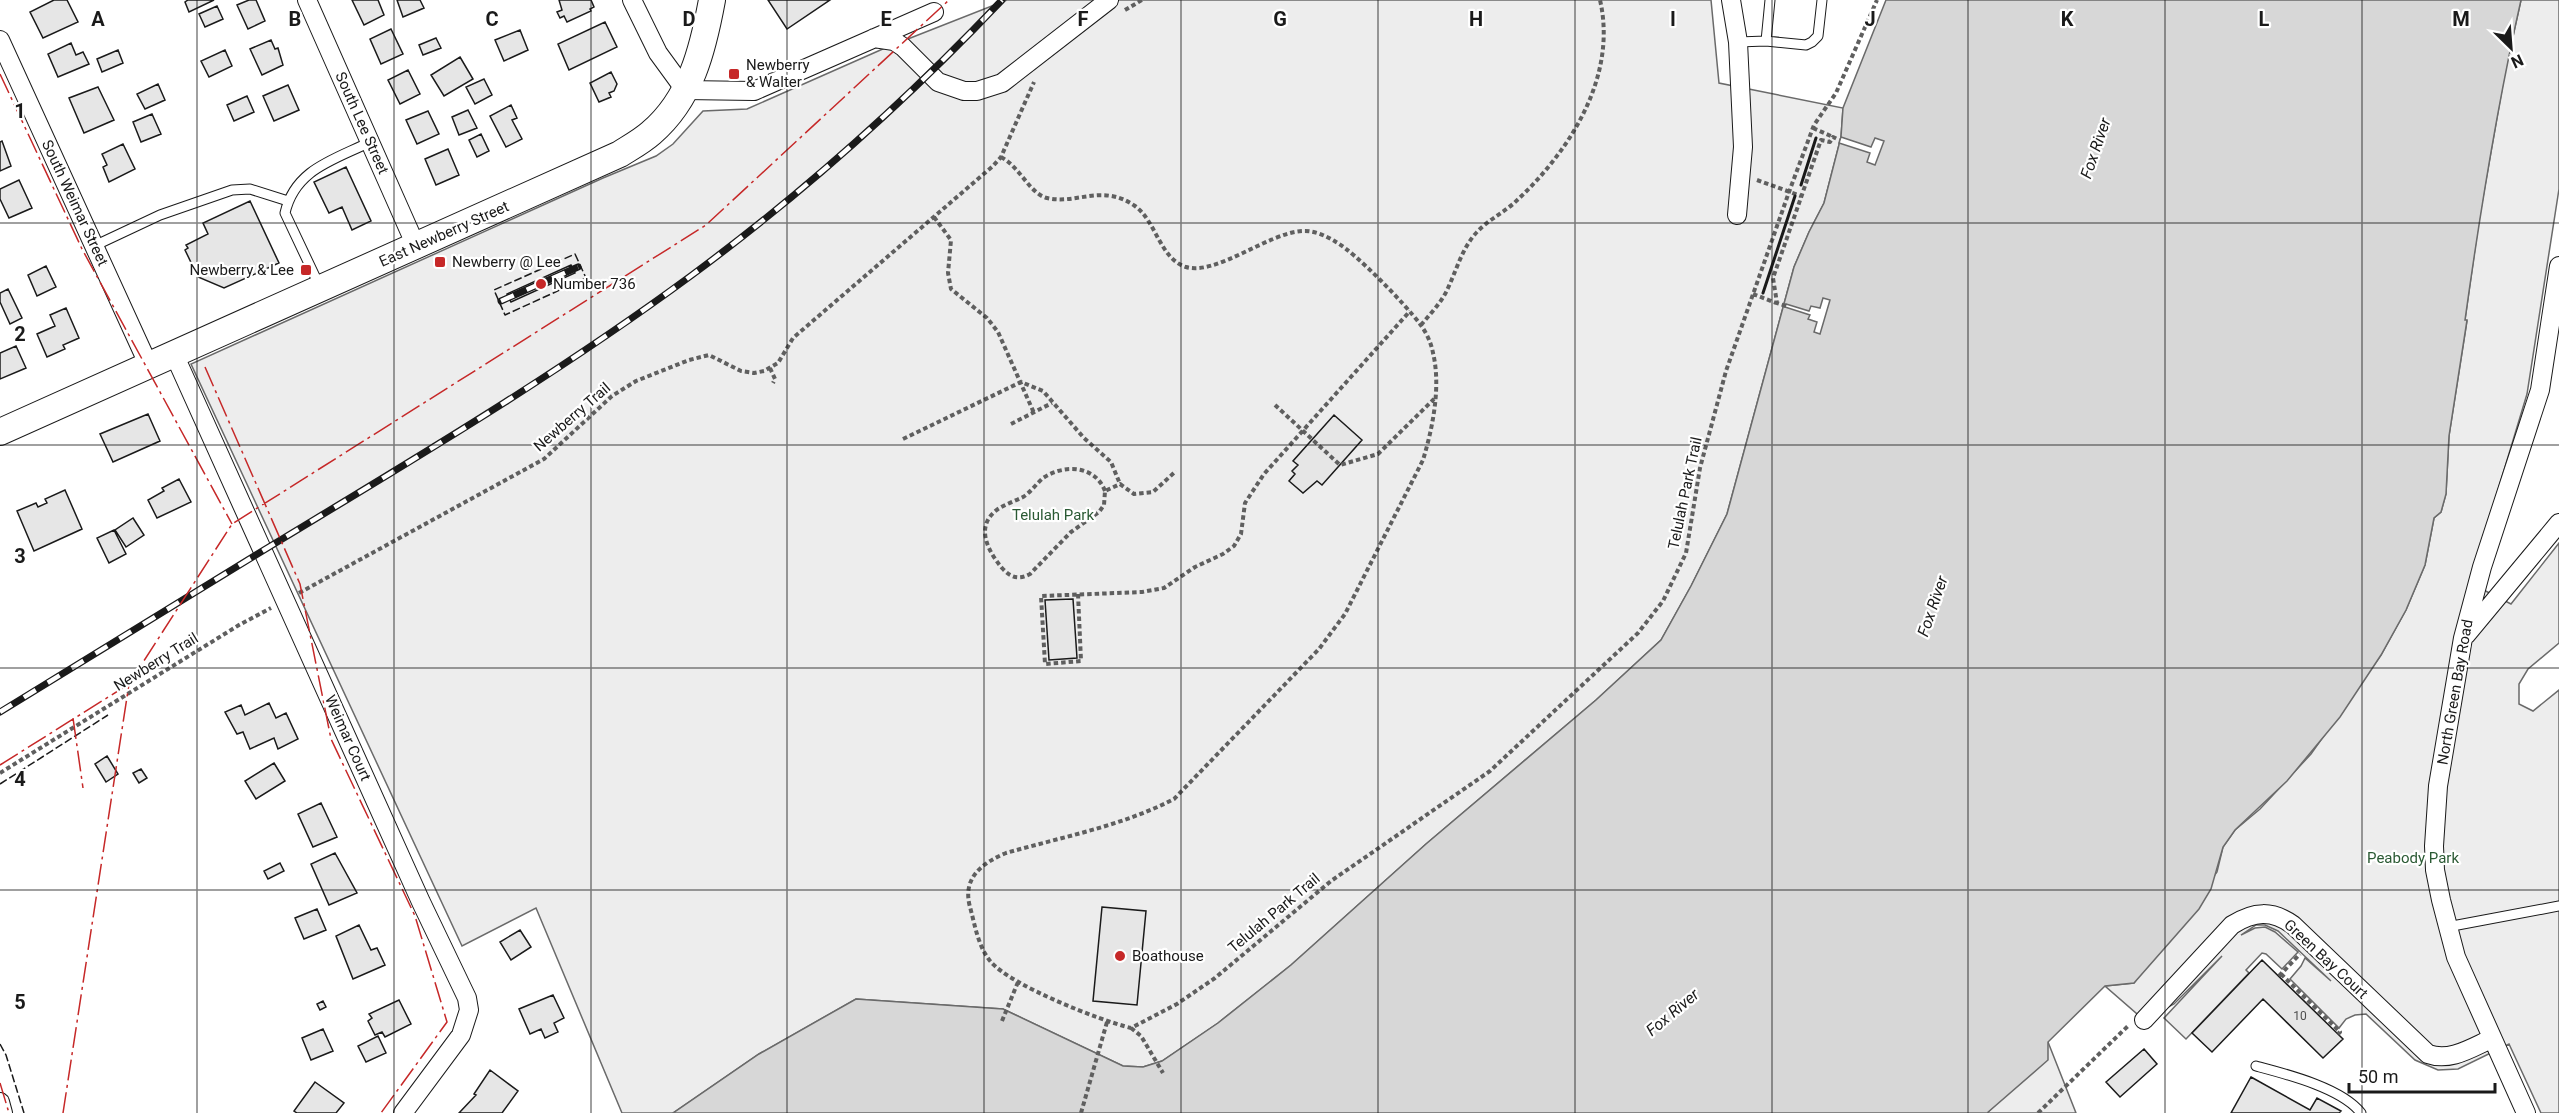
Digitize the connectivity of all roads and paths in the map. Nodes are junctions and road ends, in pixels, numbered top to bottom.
1 (307, 0) edge
2 (632, 0) edge
3 (712, 0) edge
4 (1142, 0) edge
5 (1600, 0) edge
6 (1731, 0) edge
7 (1770, 0) edge
8 (1822, 0) edge
9 (1877, 0) edge
10 (1115, 6) edge
11 (934, 12) dead end
12 (873, 38) junction
13 (0, 40) edge
14 (1766, 41) junction
15 (1738, 42) junction
16 (1039, 78) dead end
17 (685, 90) junction
18 (1813, 128) junction
19 (1833, 137) junction
20 (1839, 140) dead end
21 (370, 142) junction
22 (1001, 157) junction
23 (1769, 184) dead end
24 (1789, 192) junction
25 (1801, 196) junction
26 (288, 201) junction
27 (1737, 214) dead end
28 (934, 218) junction
29 (94, 246) junction
30 (417, 246) junction
31 (2559, 266) edge
32 (321, 289) junction
33 (1753, 294) junction
34 (1777, 303) junction
35 (1786, 306) dead end
36 (1410, 311) junction
37 (1421, 326) junction
38 (174, 354) junction
39 (149, 366) junction
40 (770, 368) junction
41 (1021, 382) junction
42 (773, 383) dead end
43 (1434, 398) junction
44 (1053, 403) junction
45 (1275, 405) dead end
46 (1034, 412) junction
47 (1011, 424) dead end
48 (1303, 430) junction
49 (0, 432) edge
50 (903, 439) dead end
51 (1176, 471) dead end
52 (1120, 484) junction
53 (1105, 491) junction
54 (2559, 524) edge
55 (1078, 594) junction
56 (286, 600) junction
57 (2463, 638) junction
58 (0, 772) edge
59 (2559, 906) edge
60 (2447, 927) junction
61 (2311, 943) junction
62 (1018, 982) junction
63 (2144, 1020) joint
64 (1002, 1021) dead end
65 (1107, 1022) junction
66 (1131, 1028) junction
67 (2338, 1034) dead end
68 (2492, 1040) junction
69 (2256, 1066) dead end
70 (1163, 1073) dead end
71 (0, 1102) edge
72 (3, 1113) edge
73 (403, 1113) edge
74 (1081, 1113) edge
75 (2038, 1113) edge
76 (2361, 1113) edge
77 (2526, 1113) edge

1 - 21 street, South Lee Street
2 - 17 street
3 - 17 main road, East Newberry Street
4 - 10 path
5 - 37 path
6 - 15 street
7 - 14 lane
8 - 14 lane
9 - 18 path, Telulah Park Trail
10 - 12 street
11 - 12 street
12 - 17 street
13 - 29 street, South Weimar Street
14 - 15 lane
15 - 27 street
16 - 22 path
17 - 30 main road, East Newberry Street
18 - 19 path
18 - 24 path, Telulah Park Trail
19 - 20 path
19 - 25 path
21 - 26 lane
21 - 30 street, South Lee Street
22 - 28 path
22 - 36 path
23 - 24 path
24 - 25 path
24 - 33 path, Telulah Park Trail
25 - 34 path
26 - 29 lane
26 - 32 lane
28 - 40 path
28 - 41 path
29 - 39 street, South Weimar Street
30 - 32 main road, East Newberry Street
31 - 57 street, North Green Bay Road
32 - 38 main road, East Newberry Street
33 - 34 path
33 - 66 path, Telulah Park Trail
34 - 35 path
36 - 37 path
36 - 48 path
37 - 43 path
38 - 39 main road, East Newberry Street
38 - 56 street, Weimar Court
39 - 49 main road, East Newberry Street
40 - 42 path
40 - 56 path, Newberry Trail
41 - 44 path
41 - 46 path
41 - 50 path
43 - 48 path
43 - 62 path
44 - 46 path
44 - 52 path
45 - 48 path
46 - 47 path
48 - 55 path
51 - 52 path
52 - 53 path
53 - 53 path
54 - 57 street
55 - 55 path
56 - 58 path, Newberry Trail
56 - 73 street, Weimar Court
57 - 60 street, North Green Bay Road
59 - 60 lane
60 - 68 street, North Green Bay Road
61 - 63 street, Green Bay Court
61 - 67 path
61 - 68 street, Green Bay Court
62 - 64 path
62 - 65 path
63 - 75 path
65 - 66 path
65 - 74 path
66 - 70 path
68 - 77 street, North Green Bay Road
69 - 76 lane
71 - 72 street

